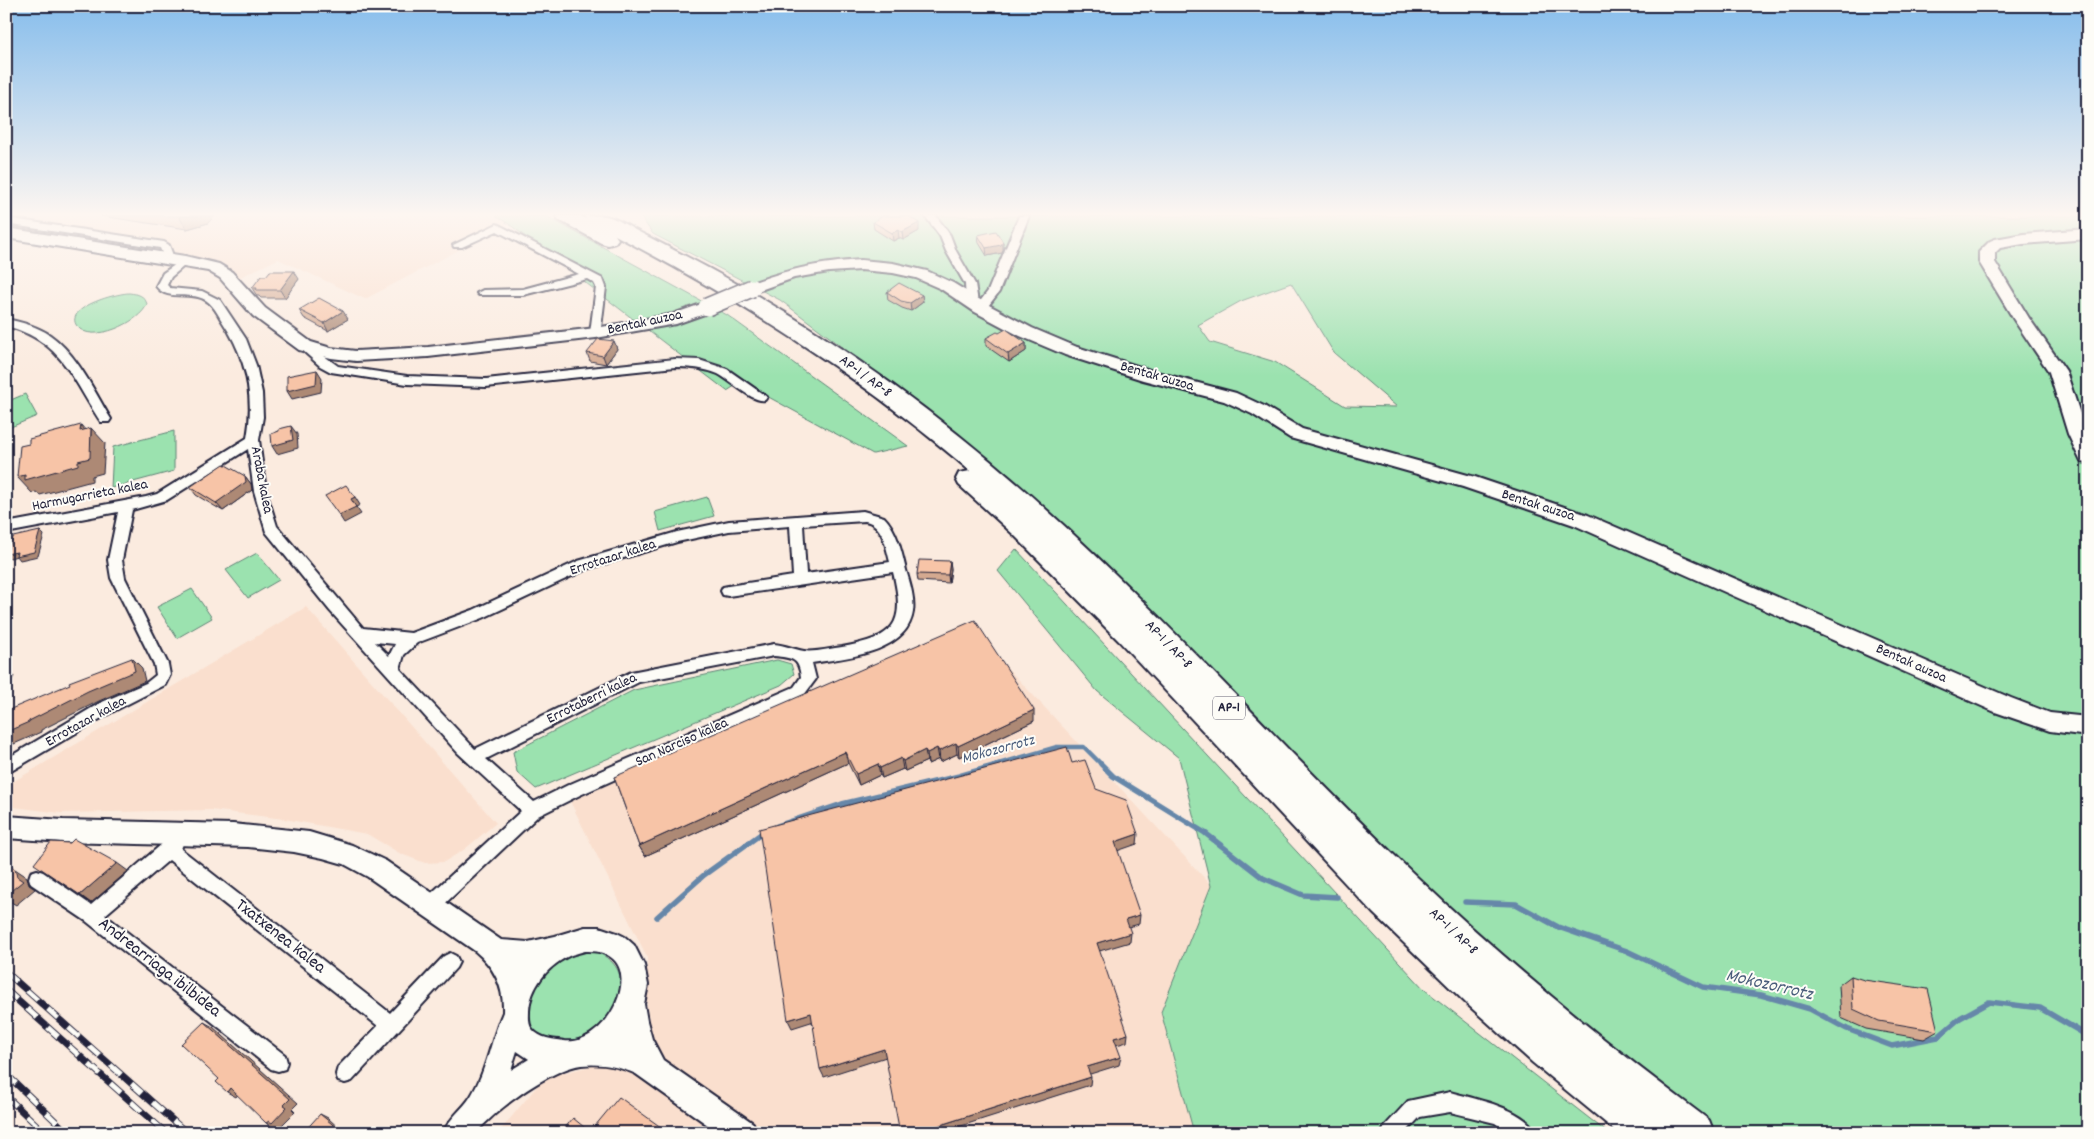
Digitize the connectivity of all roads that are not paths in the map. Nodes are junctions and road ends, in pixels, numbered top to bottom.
1 (171, 269) edge
2 (216, 269) edge
3 (580, 269) edge
4 (665, 269) edge
5 (694, 269) edge
6 (817, 269) edge
7 (899, 269) edge
8 (961, 269) edge
9 (1002, 269) edge
10 (1991, 269) edge
11 (590, 274) junction
12 (482, 293) dead end
13 (977, 305) junction
14 (6, 322) edge
15 (596, 333) junction
16 (305, 346) junction
17 (761, 397) dead end
18 (105, 419) dead end
19 (253, 440) junction
20 (2088, 457) edge
21 (126, 506) junction
22 (796, 521) junction
23 (6, 528) edge
24 (897, 566) junction
25 (800, 580) junction
26 (728, 591) dead end
27 (362, 634) junction
28 (412, 639) junction
29 (803, 658) junction
30 (392, 668) junction
31 (2088, 727) edge
32 (474, 757) junction
33 (6, 767) edge
34 (532, 811) junction
35 (6, 827) edge
36 (188, 832) junction
37 (168, 849) junction
38 (37, 878) dead end
39 (430, 906) junction
40 (92, 915) junction
41 (558, 946) junction
42 (498, 952) junction
43 (450, 962) dead end
44 (631, 1004) junction
45 (515, 1008) junction
46 (391, 1025) junction
47 (575, 1054) junction
48 (278, 1062) dead end
49 (656, 1072) junction
50 (345, 1074) dead end
51 (481, 1106) junction
52 (457, 1133) edge
53 (742, 1133) edge
54 (1392, 1133) edge
55 (1526, 1133) edge
56 (1648, 1133) edge
57 (1696, 1133) edge

1 - 19 street, Araba kalea
2 - 16 street, Bentak auzoa
3 - 11 street
4 - 56 highway, AP-1 / AP-8 / AP-1
5 - 57 highway, AP-1 / AP-8 / AP-1
6 - 15 street, Bentak auzoa, bridge
7 - 13 street, Bentak auzoa, bridge
8 - 13 street
9 - 13 street
10 - 20 street
11 - 12 street
11 - 15 street
13 - 31 street, Bentak auzoa
14 - 18 street
15 - 16 street, Bentak auzoa
16 - 17 street, Bentak auzoa
19 - 21 street, Harmugarrieta kalea
19 - 27 street, Araba kalea
21 - 23 street, Harmugarrieta kalea
21 - 33 street, Errotazar kalea
22 - 24 street, Errotazar kalea
22 - 25 street
22 - 28 street, Errotazar kalea
24 - 25 street
24 - 29 street, Errotazar kalea
25 - 26 street
27 - 28 street, Errotazar kalea
27 - 30 street, Araba kalea
28 - 30 street, Errotazar kalea
29 - 32 street, Errotaberri kalea
29 - 34 street, San Narciso kalea
30 - 32 street, Araba kalea
32 - 34 street, Araba kalea
34 - 39 street
35 - 36 street
36 - 37 street, Andrearriaga ibilbidea
36 - 39 street
37 - 40 street, Andrearriaga ibilbidea
37 - 46 street, Txatxenea kalea
38 - 40 street
39 - 42 street
40 - 48 street, Andrearriaga ibilbidea
41 - 42 street
41 - 44 street
41 - 45 street
42 - 45 street
43 - 46 street
44 - 47 street
44 - 49 street
45 - 47 street
45 - 51 street
46 - 50 street
47 - 49 street
47 - 51 street
49 - 53 street
51 - 52 street
54 - 55 street

